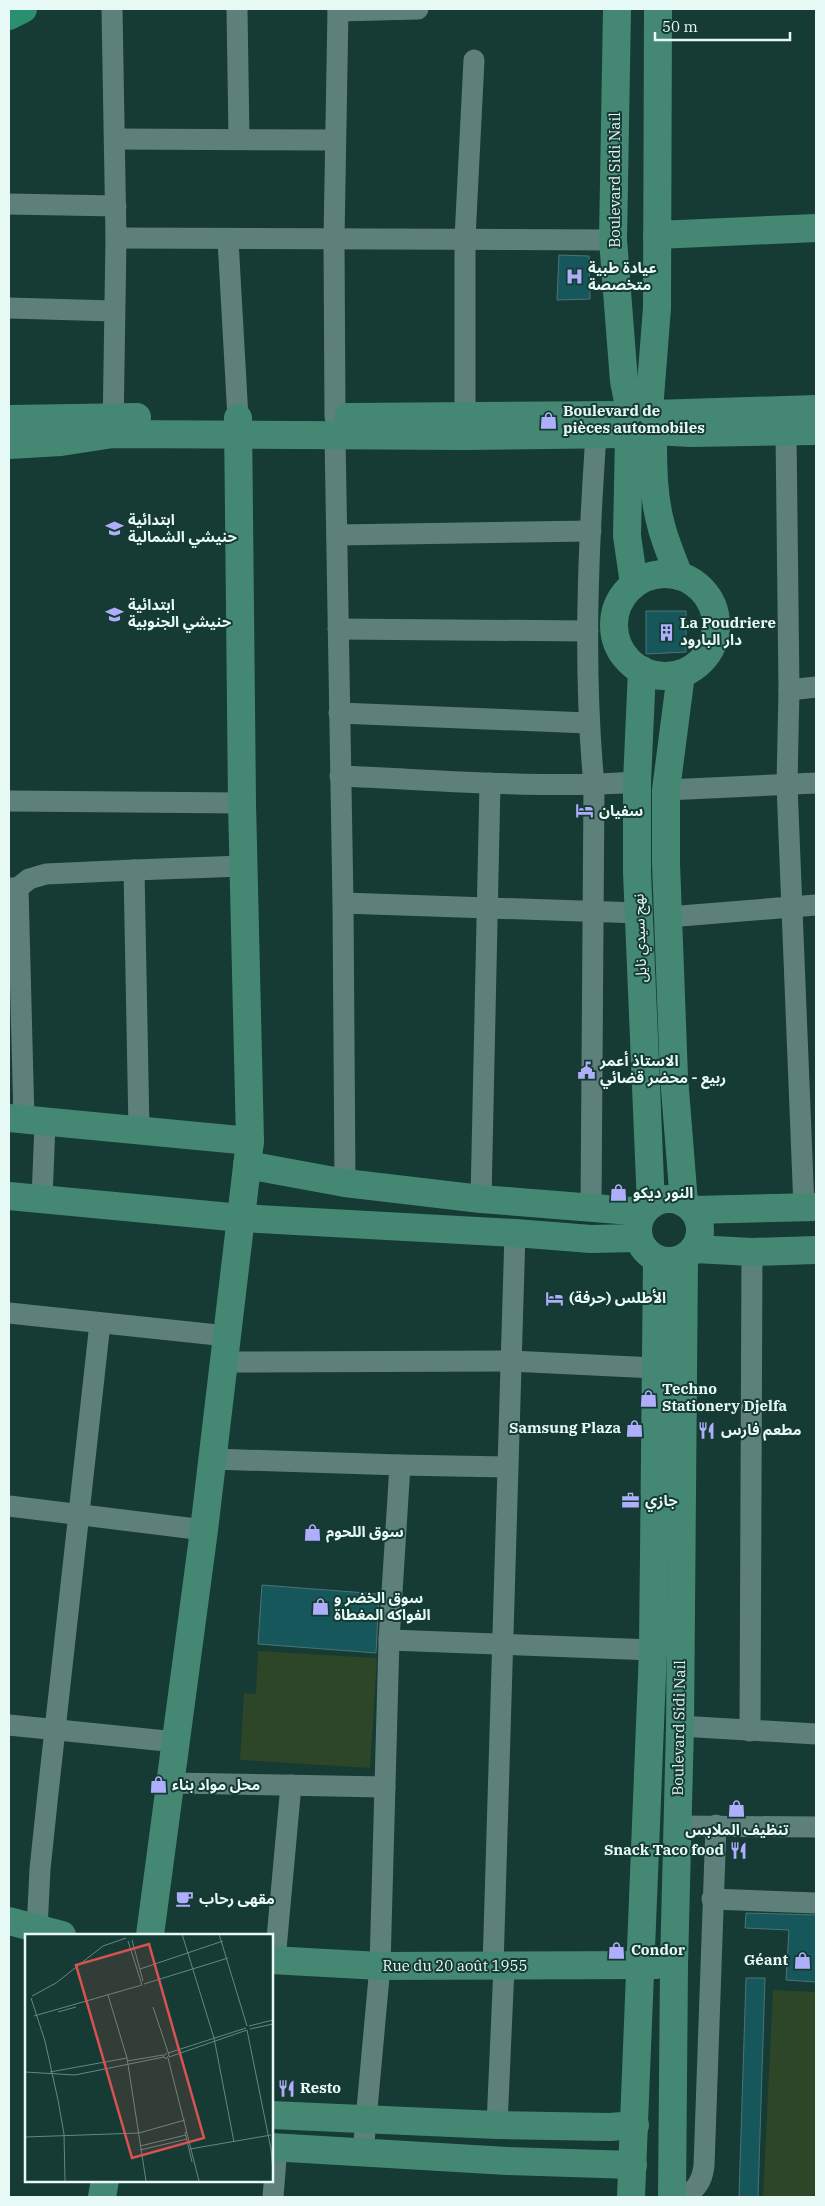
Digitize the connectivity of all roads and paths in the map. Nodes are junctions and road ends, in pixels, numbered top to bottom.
1 (23, 9) edge
2 (112, 9) edge
3 (237, 9) edge
4 (418, 9) edge
5 (617, 9) edge
6 (658, 9) edge
7 (338, 10) edge
8 (9, 16) edge
9 (474, 60) dead end
10 (115, 139) junction
11 (239, 139) junction
12 (335, 140) junction
13 (9, 204) edge
14 (116, 206) junction
15 (816, 228) edge
16 (657, 235) junction
17 (116, 238) junction
18 (465, 238) junction
19 (334, 239) junction
20 (228, 240) junction
21 (613, 240) junction
22 (9, 308) edge
23 (114, 311) junction
24 (816, 409) edge
25 (9, 419) edge
26 (640, 424) junction
27 (112, 425) junction
28 (335, 426) junction
29 (465, 426) junction
30 (238, 427) junction
31 (816, 431) edge
32 (786, 432) junction
33 (596, 435) junction
34 (9, 445) edge
35 (591, 531) junction
36 (336, 535) junction
37 (679, 576) junction
38 (634, 584) junction
39 (338, 630) junction
40 (588, 631) junction
41 (642, 670) junction
42 (681, 674) junction
43 (816, 687) edge
44 (789, 690) junction
45 (339, 713) junction
46 (588, 723) junction
47 (340, 776) junction
48 (637, 782) junction
49 (490, 783) junction
50 (816, 783) edge
51 (594, 785) junction
52 (787, 785) junction
53 (666, 790) junction
54 (9, 801) edge
55 (242, 803) junction
56 (243, 866) junction
57 (134, 870) junction
58 (13, 888) edge
59 (343, 903) junction
60 (816, 905) edge
61 (791, 906) junction
62 (486, 907) junction
63 (594, 910) junction
64 (639, 913) junction
65 (668, 916) junction
66 (26, 1120) edge
67 (139, 1130) junction
68 (249, 1153) junction
69 (345, 1183) junction
70 (9, 1196) edge
71 (42, 1199) junction
72 (480, 1199) junction
73 (688, 1206) junction
74 (591, 1208) junction
75 (810, 1208) edge
76 (242, 1218) junction
77 (645, 1218) junction
78 (515, 1233) junction
79 (816, 1250) edge
80 (752, 1252) junction
81 (690, 1253) junction
82 (657, 1259) junction
83 (9, 1314) edge
84 (100, 1323) junction
85 (225, 1349) junction
86 (510, 1361) junction
87 (656, 1368) junction
88 (212, 1459) junction
89 (400, 1465) junction
90 (506, 1467) junction
91 (9, 1506) edge
92 (79, 1515) junction
93 (204, 1530) junction
94 (389, 1640) junction
95 (501, 1644) junction
96 (653, 1650) junction
97 (9, 1725) edge
98 (680, 1726) junction
99 (55, 1730) junction
100 (750, 1731) junction
101 (816, 1734) edge
102 (176, 1742) junction
103 (171, 1783) junction
104 (291, 1785) junction
105 (385, 1787) junction
106 (716, 1825) junction
107 (676, 1826) junction
108 (816, 1828) edge
109 (712, 1898) junction
110 (816, 1903) edge
111 (9, 1921) edge
112 (49, 1932) edge
113 (150, 1934) edge
114 (273, 1960) edge
115 (674, 1964) junction
116 (380, 1966) junction
117 (640, 1966) junction
118 (499, 1967) junction
119 (272, 2115) edge
120 (366, 2119) junction
121 (497, 2124) junction
122 (635, 2125) junction
123 (274, 2147) edge
124 (364, 2152) junction
125 (633, 2165) junction
126 (105, 2181) edge
127 (102, 2197) edge
128 (273, 2197) edge
129 (632, 2197) edge
130 (672, 2197) edge
131 (685, 2197) edge

1 - 8 main road
2 - 10 street
3 - 11 street
4 - 7 street
5 - 21 street, Boulevard Sidi Nail
6 - 16 street
7 - 12 street
9 - 18 street
10 - 11 street
10 - 14 street
11 - 12 street
12 - 19 street
13 - 14 street
14 - 17 street
15 - 16 street
16 - 26 street
17 - 20 street
17 - 23 street
18 - 19 street
18 - 21 street
18 - 29 street
19 - 20 street
19 - 28 street
20 - 30 street
21 - 26 street, Boulevard Sidi Nail
22 - 23 street
23 - 27 street
24 - 26 street
25 - 27 street
26 - 29 street
26 - 32 street
26 - 33 street
26 - 37 street
26 - 38 street
27 - 30 street
27 - 34 street
28 - 29 street
28 - 30 street
28 - 36 street
29 - 33 street
30 - 55 street
31 - 32 street
32 - 44 street
33 - 35 street
35 - 36 street
35 - 40 street
36 - 39 street
37 - 38 street
37 - 42 street
38 - 41 street
39 - 40 street
39 - 45 street
40 - 46 street
41 - 42 street
41 - 48 street, نهج سيدي نايل
42 - 53 street, نهج سيدي نايل
43 - 44 street
44 - 52 street
45 - 46 street
45 - 47 street
46 - 51 street
47 - 49 street
47 - 59 street
48 - 51 street
48 - 64 street, نهج سيدي نايل
49 - 51 street
49 - 62 street
50 - 52 street
51 - 63 street
52 - 53 street
52 - 61 street
53 - 65 street, نهج سيدي نايل
54 - 55 street
55 - 56 street
56 - 57 street
56 - 68 street
57 - 58 street
57 - 67 street
58 - 66 street
59 - 62 street
59 - 69 street
60 - 61 street
61 - 65 street
61 - 75 street
62 - 63 street
62 - 72 street
63 - 64 street
63 - 74 street
64 - 77 street, نهج سيدي نايل
65 - 73 street, نهج سيدي نايل
66 - 67 street
66 - 71 street
67 - 68 street
68 - 69 street
68 - 76 street
69 - 72 street
70 - 71 street
71 - 76 street
72 - 74 street
73 - 75 street
73 - 77 street
73 - 81 street
74 - 77 street
76 - 78 street
76 - 85 street
77 - 78 street
77 - 82 street
78 - 86 street
79 - 80 street
80 - 81 street
80 - 100 street
81 - 82 street
81 - 98 street, Boulevard Sidi Nail
82 - 87 street, Boulevard Sidi Nail
83 - 84 street
84 - 85 street
84 - 92 street
85 - 86 street
85 - 88 street
86 - 87 street
86 - 90 street
87 - 96 street, Boulevard Sidi Nail
88 - 89 street
88 - 93 street
89 - 90 street
89 - 94 street
90 - 95 street
91 - 92 street
92 - 93 street
92 - 99 street
93 - 102 street
94 - 95 street
94 - 105 street
95 - 96 street
95 - 118 street
96 - 117 street, Boulevard Sidi Nail
97 - 99 street
98 - 100 street
98 - 107 street, Boulevard Sidi Nail
99 - 102 street
99 - 112 street
100 - 101 street
102 - 103 street
103 - 104 street
103 - 113 street
104 - 105 street
104 - 114 street
105 - 116 street
106 - 107 street
106 - 108 street
106 - 109 street
107 - 115 street, Boulevard Sidi Nail
109 - 110 street
109 - 131 street
111 - 112 street
114 - 116 street, Rue du 20 août 1955
115 - 117 street, Rue du 20 août 1955
115 - 130 street, Boulevard Sidi Nail
116 - 118 street, Rue du 20 août 1955
116 - 120 street
117 - 118 street, Rue du 20 août 1955
117 - 122 street, Boulevard Sidi Nail
118 - 121 street
119 - 120 street
120 - 121 street
120 - 124 street
121 - 122 street
122 - 125 street, Boulevard Sidi Nail
123 - 124 street
123 - 128 street
124 - 125 street
125 - 129 street, Boulevard Sidi Nail
126 - 127 street

